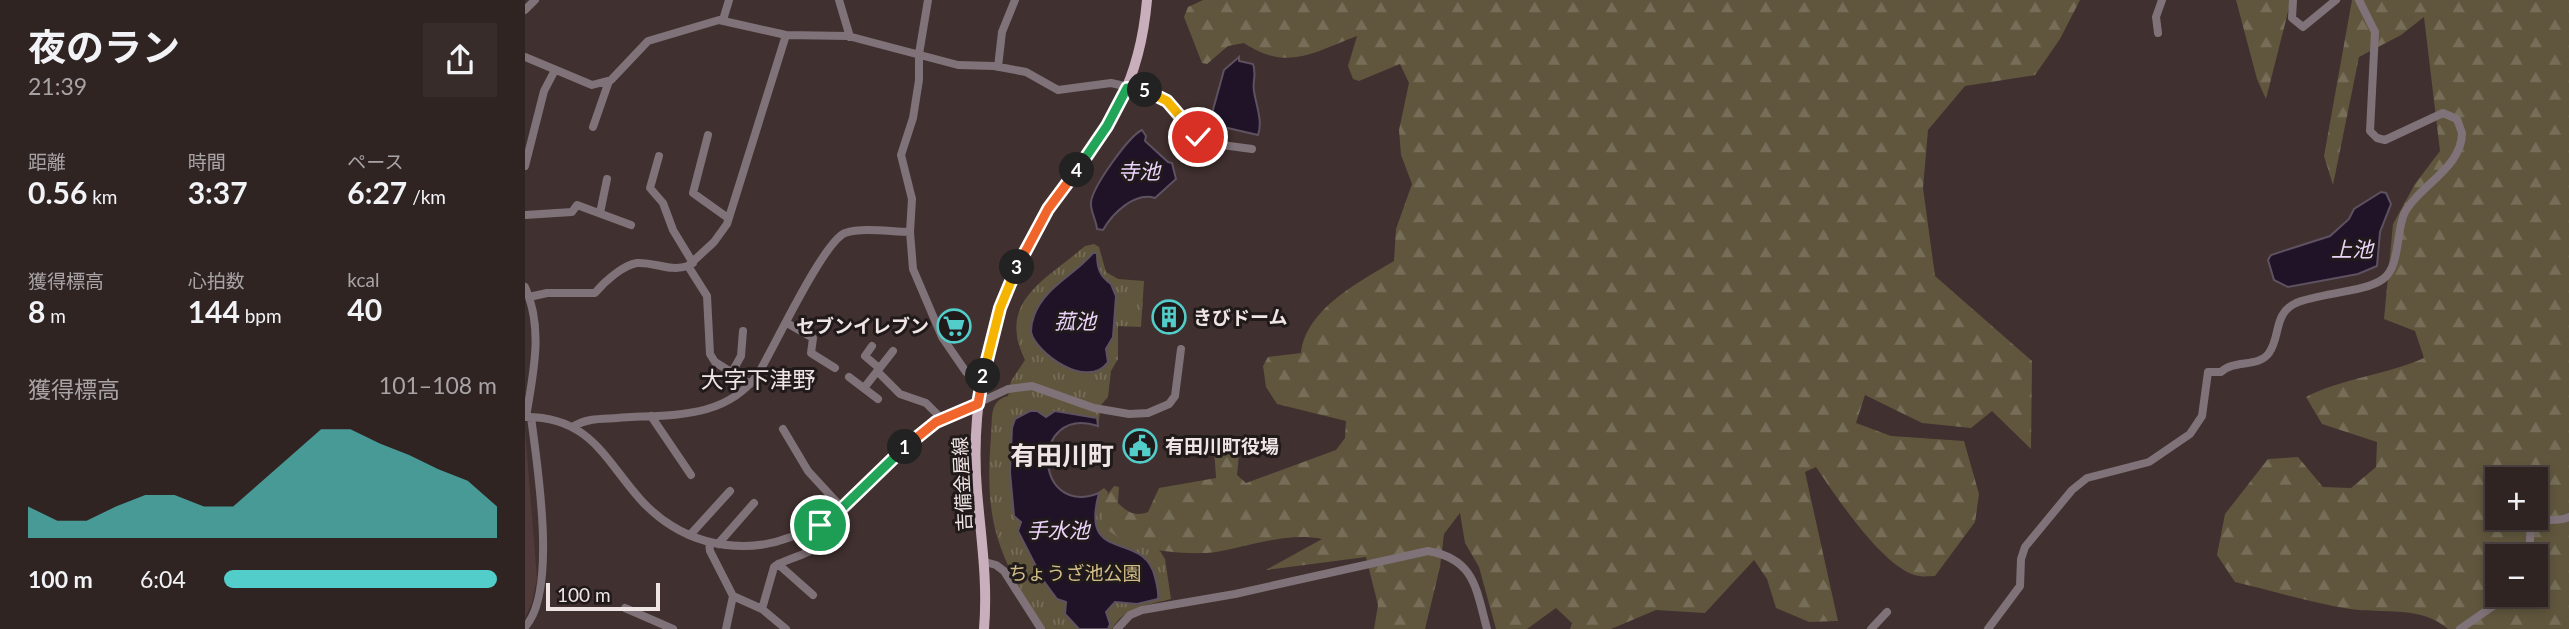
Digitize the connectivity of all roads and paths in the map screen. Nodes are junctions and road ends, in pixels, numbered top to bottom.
1 (535, 0) edge
2 (729, 0) edge
3 (839, 0) edge
4 (928, 0) edge
5 (1015, 0) edge
6 (1147, 0) edge
7 (2162, 0) edge
8 (2293, 0) edge
9 (2336, 0) edge
10 (2359, 0) edge
11 (525, 10) edge
12 (723, 20) junction
13 (2158, 33) dead end
14 (786, 35) junction
15 (850, 37) junction
16 (919, 54) junction
17 (525, 57) edge
18 (998, 67) junction
19 (555, 70) junction
20 (609, 82) junction
21 (1127, 88) junction
22 (593, 127) dead end
23 (708, 135) dead end
24 (1252, 149) dead end
25 (659, 156) dead end
26 (525, 166) edge
27 (607, 179) dead end
28 (600, 214) junction
29 (525, 215) edge
30 (728, 218) junction
31 (631, 225) dead end
32 (910, 232) junction
33 (690, 264) junction
34 (525, 287) edge
35 (529, 297) junction
36 (787, 323) junction
37 (743, 331) dead end
38 (872, 346) dead end
39 (1181, 349) dead end
40 (893, 351) dead end
41 (835, 368) dead end
42 (878, 370) junction
43 (732, 372) junction
44 (849, 377) dead end
45 (750, 384) junction
46 (981, 384) junction
47 (864, 388) junction
48 (878, 399) dead end
49 (978, 403) junction
50 (527, 414) edge
51 (651, 416) junction
52 (942, 419) junction
53 (574, 426) junction
54 (783, 429) dead end
55 (691, 475) dead end
56 (730, 491) dead end
57 (754, 503) dead end
58 (842, 508) junction
59 (2569, 517) edge
60 (825, 522) junction
61 (690, 536) junction
62 (714, 543) junction
63 (2530, 544) edge
64 (985, 562) junction
65 (778, 564) junction
66 (813, 595) dead end
67 (733, 596) junction
68 (2492, 607) edge
69 (625, 608) dead end
70 (762, 608) junction
71 (1887, 611) dead end
72 (525, 626) edge
73 (673, 629) edge
74 (726, 629) edge
75 (786, 629) edge
76 (984, 629) edge
77 (1041, 629) edge
78 (1117, 629) edge
79 (1487, 629) edge
80 (1871, 629) edge
81 (1988, 629) edge
82 (2460, 629) edge

1 - 11 street
2 - 12 street
3 - 15 street
4 - 16 street
5 - 18 street
6 - 21 main road, 吉備金屋線
7 - 13 street
8 - 9 street
10 - 81 street
12 - 14 street
12 - 20 street
14 - 15 street
14 - 30 street
15 - 16 street
16 - 18 street
16 - 32 street
17 - 19 street
18 - 21 street
19 - 20 street
19 - 26 street
20 - 22 street
21 - 24 street
21 - 46 main road, 吉備金屋線
23 - 30 street
25 - 33 street
27 - 28 street
28 - 29 street
28 - 31 street
30 - 33 street
32 - 36 street
32 - 46 street
33 - 35 street
33 - 43 street
34 - 35 street
35 - 50 street
36 - 41 street
36 - 45 street
37 - 43 street
38 - 42 street
39 - 49 street
40 - 42 street
42 - 47 street
42 - 52 street
43 - 45 street
44 - 47 street
45 - 51 street
46 - 49 main road, 吉備金屋線
47 - 48 street
49 - 52 street
49 - 64 main road, 吉備金屋線
50 - 53 street
50 - 72 street
51 - 53 street
51 - 55 street
52 - 58 street
53 - 61 street
54 - 58 street
56 - 61 street
57 - 62 street
58 - 60 street
59 - 63 street
60 - 62 street
60 - 65 street
61 - 62 street
62 - 67 street
64 - 76 main road, 吉備金屋線
64 - 77 street
65 - 66 street
65 - 70 street
67 - 70 street
67 - 74 street
68 - 82 street
69 - 73 street
70 - 75 street
71 - 80 street
78 - 79 street

